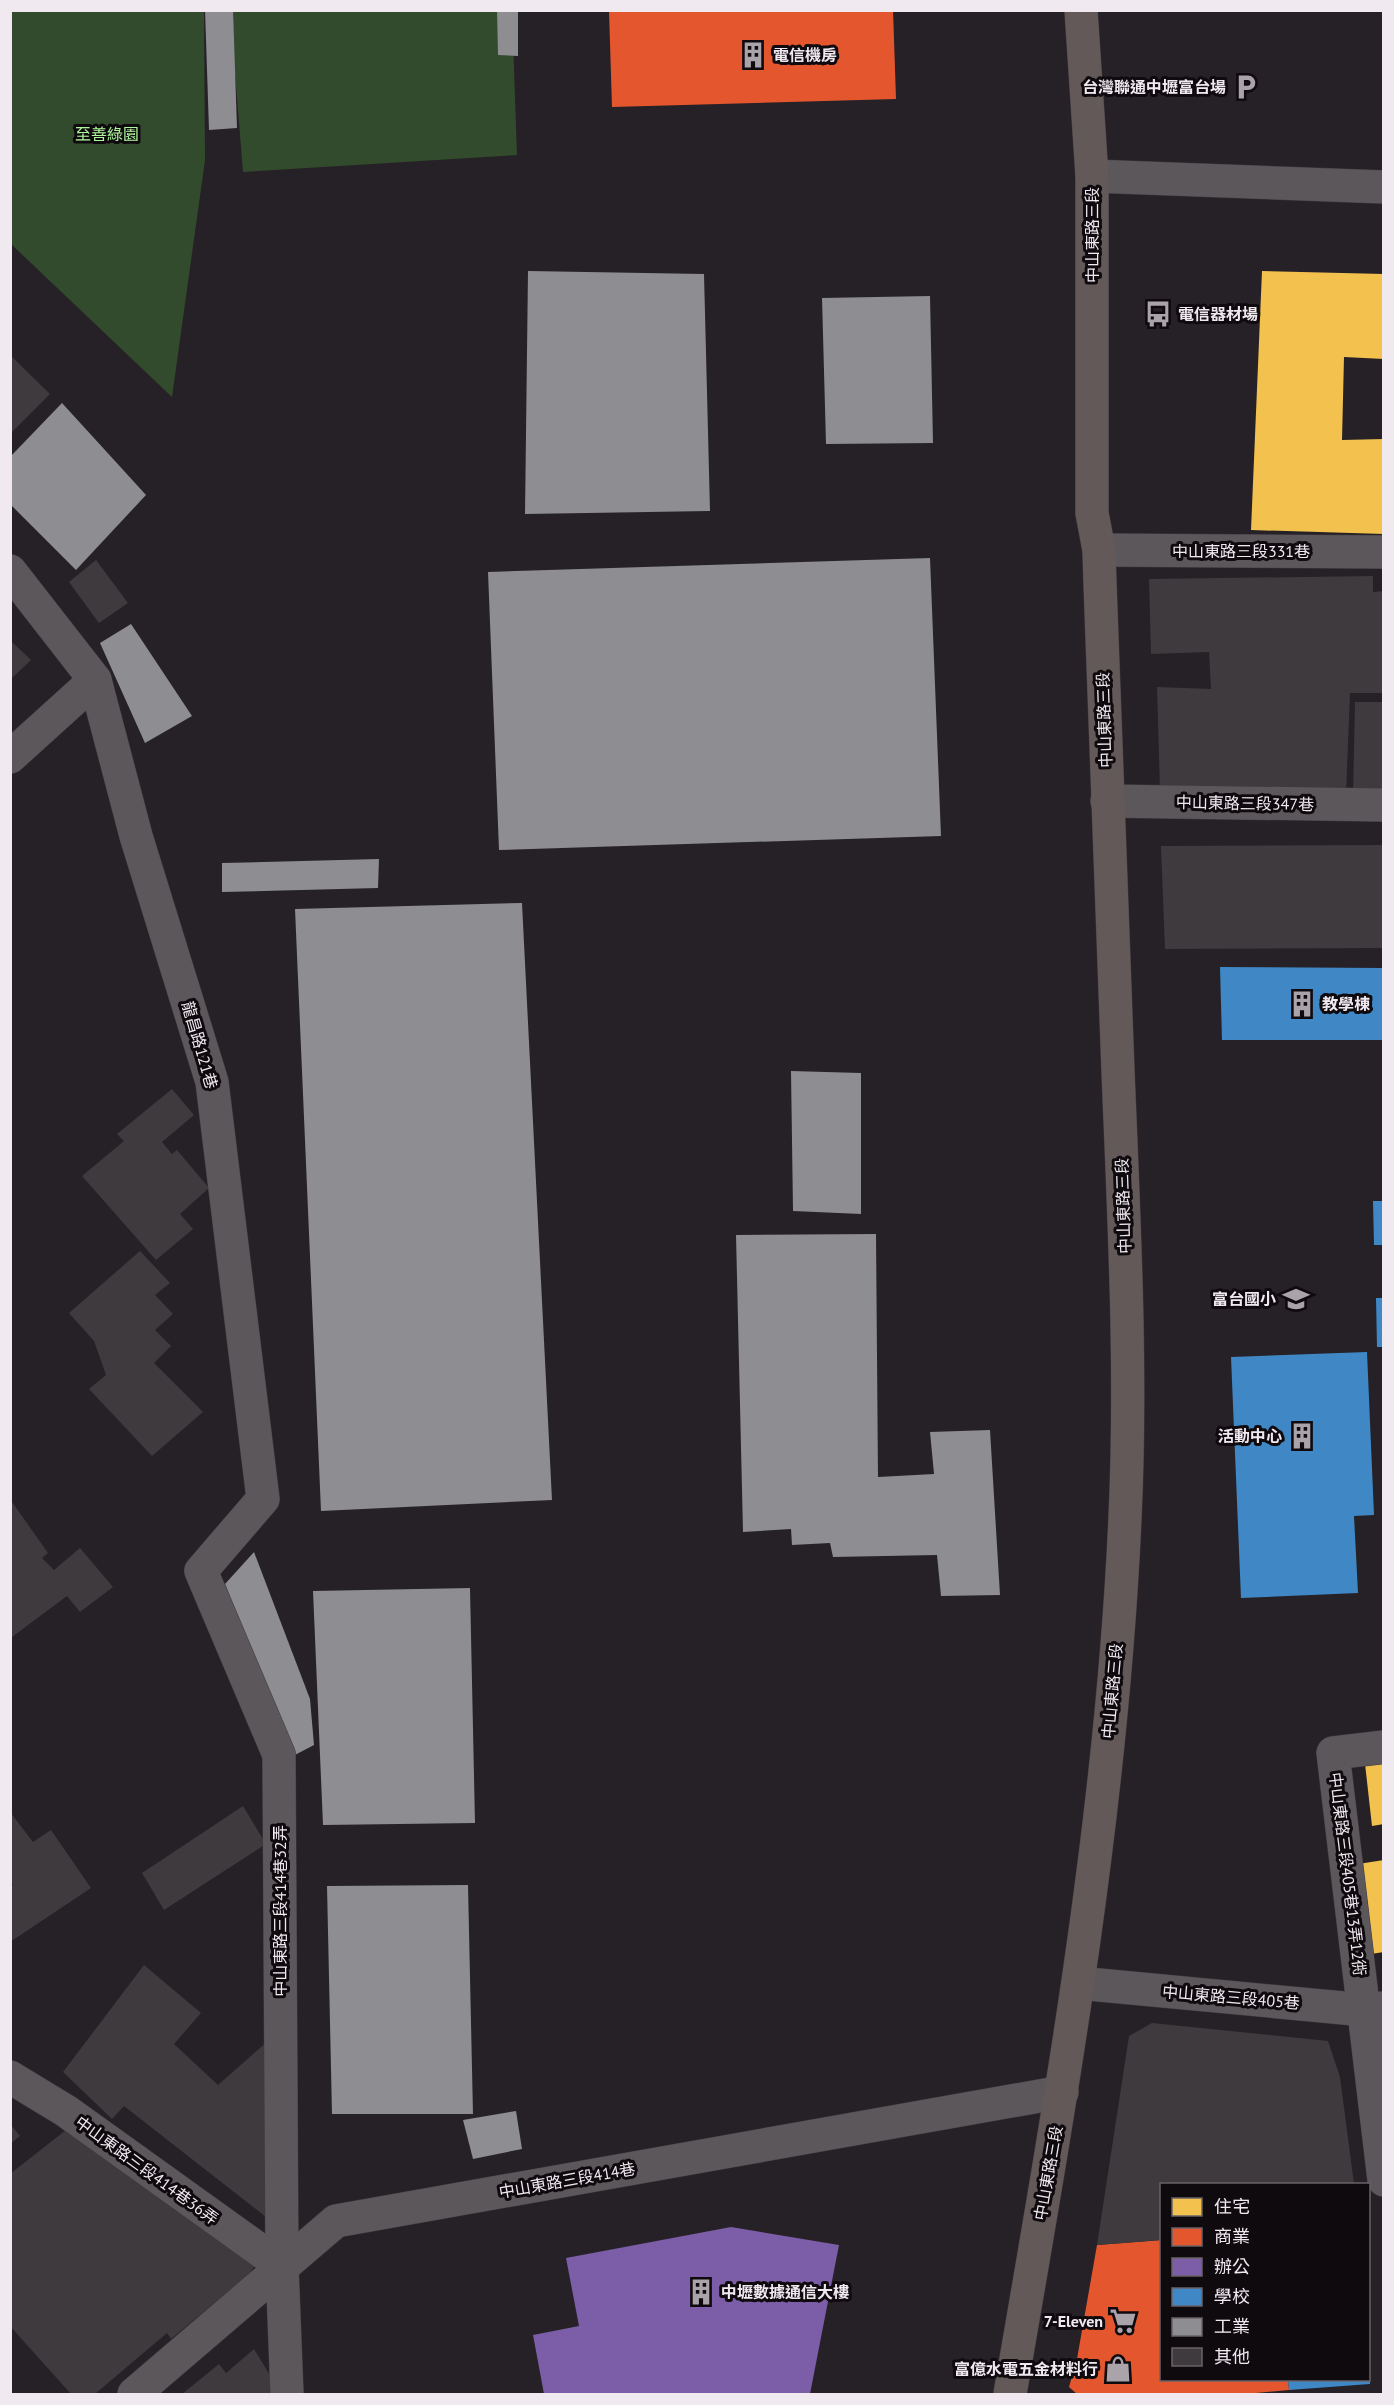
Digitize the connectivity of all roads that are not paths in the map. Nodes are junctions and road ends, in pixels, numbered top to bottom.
1 (1081, 10) edge
2 (1092, 176) junction
3 (1383, 187) edge
4 (1099, 550) junction
5 (1383, 552) edge
6 (10, 571) edge
7 (95, 680) junction
8 (10, 757) edge
9 (1107, 801) junction
10 (1383, 805) edge
11 (201, 1571) joint
12 (1383, 1747) edge
13 (1077, 1983) junction
14 (1374, 2009) edge
15 (10, 2078) edge
16 (1062, 2092) junction
17 (1383, 2180) edge
18 (282, 2266) junction
19 (134, 2394) edge
20 (287, 2394) edge
21 (1010, 2394) edge

1 - 2 main road, 中山東路三段
2 - 3 lane
2 - 4 main road, 中山東路三段
4 - 5 lane, 中山東路三段331巷
4 - 9 main road, 中山東路三段
6 - 7 lane, 龍昌路121巷
7 - 8 lane
7 - 11 lane, 龍昌路121巷
9 - 10 lane, 中山東路三段347巷
9 - 13 main road, 中山東路三段
11 - 18 lane, 中山東路三段414巷32弄
12 - 14 lane, 中山東路三段405巷13弄12衖
13 - 14 lane, 中山東路三段405巷
13 - 16 main road, 中山東路三段
14 - 17 lane
15 - 18 lane, 中山東路三段414巷36弄
16 - 18 lane, 中山東路三段414巷
16 - 21 main road, 中山東路三段
18 - 19 lane, 中山東路三段414巷
18 - 20 lane, 中山東路三段414巷32弄

